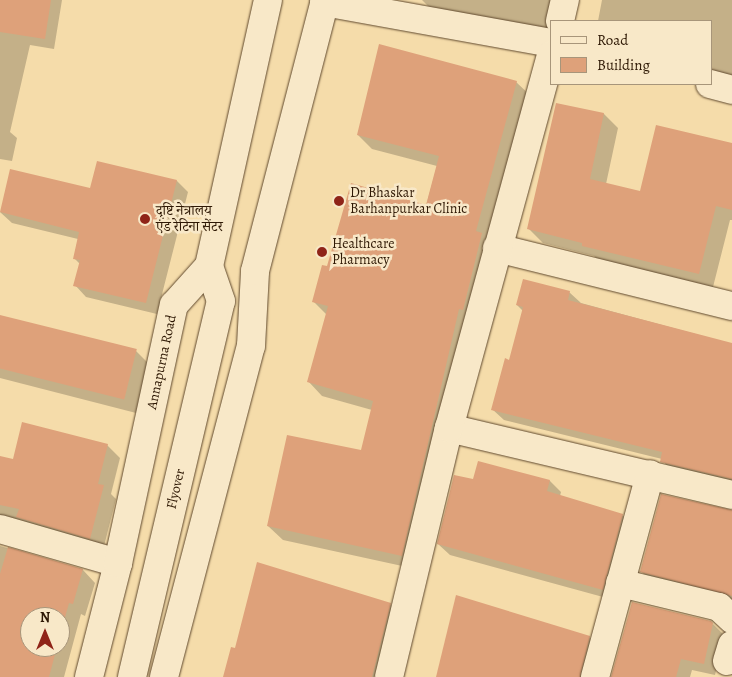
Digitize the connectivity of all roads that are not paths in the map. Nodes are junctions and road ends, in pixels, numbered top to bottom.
1 (268, 0) edge
2 (565, 0) edge
3 (325, 1) edge
4 (560, 20) edge
5 (550, 42) edge
6 (550, 60) edge
7 (497, 248) junction
8 (209, 266) junction
9 (254, 272) junction
10 (732, 306) edge
11 (218, 313) junction
12 (449, 428) junction
13 (650, 474) junction
14 (732, 495) edge
15 (0, 529) edge
16 (118, 563) junction
17 (620, 583) junction
18 (732, 619) edge
19 (89, 677) edge
20 (132, 677) edge
21 (164, 677) edge
22 (389, 677) edge
23 (595, 677) edge

1 - 8 street, Annapurna Road
2 - 4 street
3 - 5 street
3 - 9 street
6 - 7 street
7 - 10 street
7 - 12 street
8 - 11 street
8 - 16 street, Annapurna Road
9 - 11 street
9 - 21 street
11 - 20 street, Flyover
12 - 13 street
12 - 22 street
13 - 14 street
13 - 17 street
15 - 16 street
16 - 19 street, Annapurna Road
17 - 18 street
17 - 23 street

